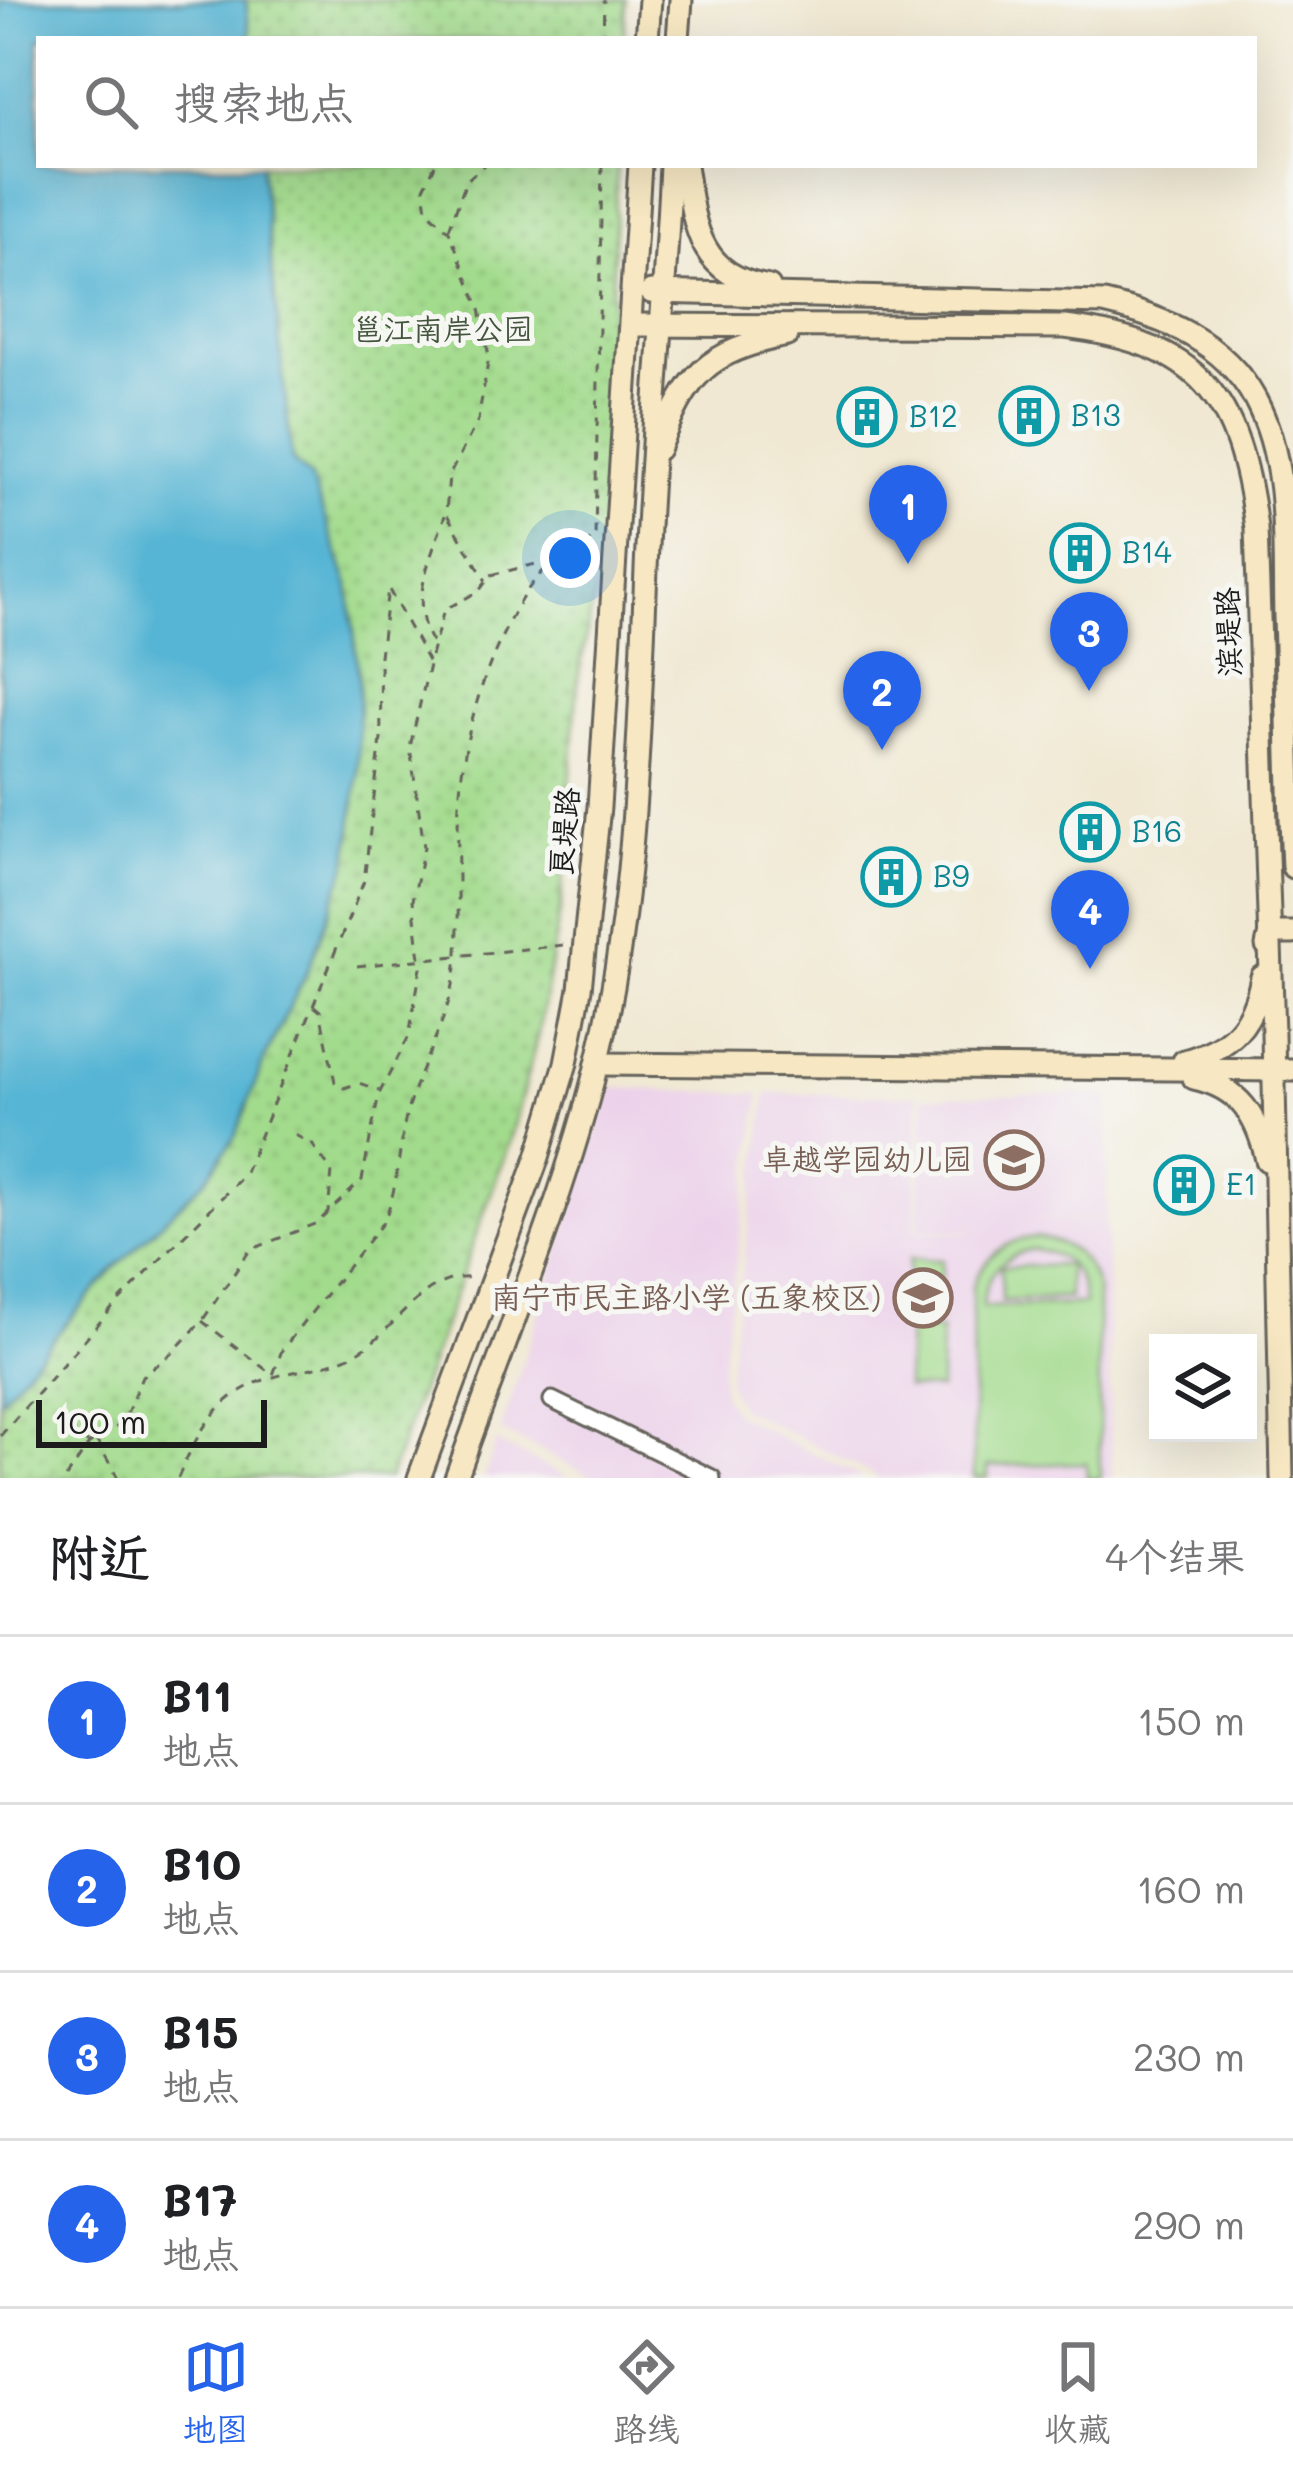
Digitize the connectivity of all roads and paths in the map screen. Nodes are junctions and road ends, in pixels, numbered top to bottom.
1 (604, 0) edge
2 (650, 0) edge
3 (681, 0) edge
4 (603, 36) edge
5 (647, 36) edge
6 (678, 36) edge
7 (434, 168) edge
8 (481, 168) edge
9 (602, 168) edge
10 (640, 168) edge
11 (671, 168) edge
12 (685, 168) edge
13 (449, 231) junction
14 (634, 291) junction
15 (665, 293) junction
16 (835, 296) junction
17 (632, 325) junction
18 (662, 326) junction
19 (834, 326) junction
20 (620, 468) junction
21 (650, 470) junction
22 (446, 513) junction
23 (550, 561) junction
24 (487, 581) junction
25 (434, 645) junction
26 (429, 663) junction
27 (1293, 867) edge
28 (1270, 933) junction
29 (1293, 933) edge
30 (572, 944) dead end
31 (456, 956) junction
32 (420, 961) junction
33 (357, 965) dead end
34 (313, 1005) junction
35 (597, 1064) junction
36 (1155, 1069) junction
37 (1283, 1070) edge
38 (381, 1091) junction
39 (295, 1135) dead end
40 (1284, 1201) edge
41 (328, 1212) junction
42 (491, 1280) junction
43 (202, 1321) junction
44 (273, 1375) junction
45 (552, 1400) dead end
46 (68, 1428) dead end
47 (0, 1436) edge
48 (96, 1440) junction
49 (89, 1444) junction
50 (66, 1478) edge
51 (118, 1478) edge
52 (178, 1478) edge
53 (419, 1478) edge
54 (456, 1478) edge
55 (712, 1478) edge
56 (1282, 1478) edge

1 - 4 path
2 - 5 street
3 - 6 street
7 - 13 path
8 - 13 path
9 - 23 path
10 - 14 street, 良堤路
11 - 15 street
12 - 16 street
13 - 22 path
14 - 15 street, 滨堤路
14 - 17 street, 良堤路
15 - 16 street, 滨堤路
15 - 18 street
16 - 19 street
16 - 27 street, 滨堤路
17 - 18 street, 滨堤路
17 - 20 street, 良堤路
18 - 19 street, 滨堤路
18 - 21 street
19 - 21 street
19 - 28 street, 滨堤路
20 - 21 street
20 - 42 street, 良堤路
21 - 35 street
22 - 24 path
22 - 25 path
23 - 24 path
23 - 31 path
24 - 25 path
25 - 26 path
26 - 32 path
26 - 34 path
28 - 29 street
28 - 36 street
28 - 37 street, 滨堤路
30 - 31 path
31 - 32 path
31 - 44 path
32 - 33 path
32 - 38 path
34 - 38 path
34 - 47 path
35 - 36 street
35 - 54 street
36 - 37 street
36 - 40 street
37 - 40 street, 滨堤路
38 - 41 path
39 - 41 path
40 - 56 street, 滨堤路
41 - 43 path
42 - 44 path
42 - 53 street, 良堤路
43 - 44 path
43 - 48 path
44 - 52 path
45 - 55 street
46 - 49 path
48 - 49 path
48 - 51 path
49 - 50 path

